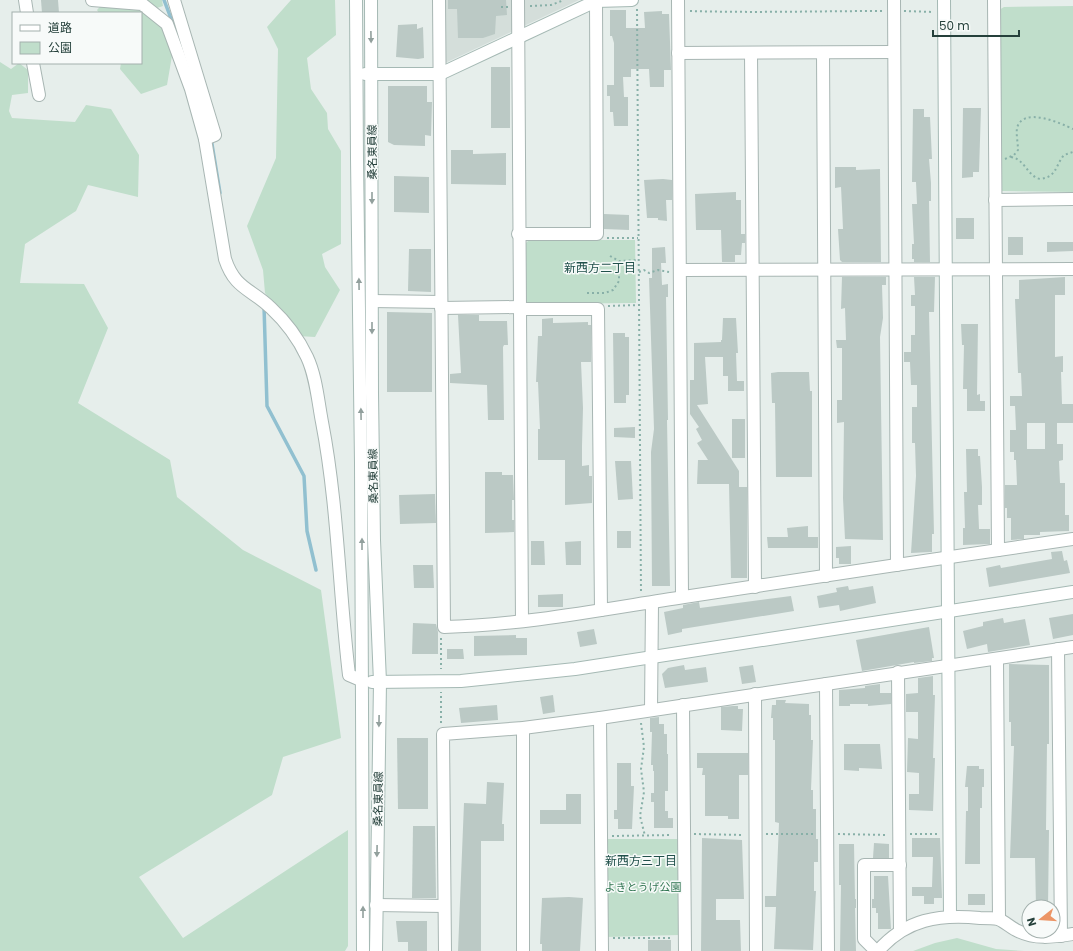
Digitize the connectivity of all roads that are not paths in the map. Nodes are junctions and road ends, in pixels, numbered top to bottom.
1 (25, 0) edge
2 (92, 0) edge
3 (174, 0) edge
4 (356, 0) edge
5 (371, 0) edge
6 (439, 0) edge
7 (678, 0) edge
8 (894, 0) edge
9 (944, 0) edge
10 (994, 0) edge
11 (596, 1) edge
12 (518, 3) edge
13 (635, 4) edge
14 (27, 12) edge
15 (518, 38) junction
16 (894, 52) junction
17 (678, 53) junction
18 (751, 53) junction
19 (823, 53) junction
20 (33, 64) edge
21 (356, 73) junction
22 (440, 74) junction
23 (372, 75) junction
24 (39, 95) dead end
25 (210, 137) junction
26 (356, 159) junction
27 (1073, 199) edge
28 (995, 200) junction
29 (518, 234) junction
30 (1073, 269) edge
31 (680, 270) junction
32 (752, 270) junction
33 (824, 270) junction
34 (895, 270) junction
35 (946, 270) junction
36 (995, 270) junction
37 (372, 301) junction
38 (441, 305) junction
39 (519, 308) junction
40 (1073, 539) edge
41 (374, 540) junction
42 (998, 550) junction
43 (947, 558) junction
44 (897, 565) junction
45 (826, 576) junction
46 (755, 587) junction
47 (1073, 592) edge
48 (682, 597) junction
49 (647, 604) junction
50 (601, 610) junction
51 (948, 612) junction
52 (522, 621) junction
53 (1073, 647) edge
54 (1058, 649) junction
55 (651, 657) junction
56 (997, 659) junction
57 (948, 666) junction
58 (898, 672) junction
59 (363, 681) junction
60 (380, 682) junction
61 (826, 684) junction
62 (755, 694) junction
63 (683, 705) junction
64 (646, 711) junction
65 (600, 718) junction
66 (523, 728) junction
67 (362, 788) junction
68 (900, 865) junction
69 (1061, 899) edge
70 (376, 905) junction
71 (444, 906) junction
72 (950, 916) junction
73 (999, 919) junction
74 (900, 931) junction
75 (1021, 932) edge
76 (1073, 934) edge
77 (1061, 936) edge
78 (363, 951) edge
79 (376, 951) edge
80 (445, 951) edge
81 (524, 951) edge
82 (602, 951) edge
83 (685, 951) edge
84 (756, 951) edge
85 (828, 951) edge
86 (877, 951) edge

1 - 14 street
2 - 25 street
3 - 25 street
4 - 21 street, 桑名東員線
5 -> 23 street, 桑名東員線
6 - 22 street
7 - 17 street
8 - 16 street
9 - 35 street
10 - 28 street
11 - 13 street
11 - 15 street
11 - 29 street
12 - 15 street
15 - 22 street
15 - 29 street
16 - 19 street
16 - 34 street
17 - 18 street
17 - 31 street
18 - 19 street
18 - 32 street
19 - 33 street
20 - 24 street
21 - 23 street
21 - 26 street, 桑名東員線
22 - 23 street
22 - 38 street
23 - 26 street
23 -> 37 street, 桑名東員線
25 - 59 street
59 -> 26 street, 桑名東員線
27 - 28 street
28 - 36 street
29 - 39 street
30 - 36 street
31 - 32 street
31 - 48 street
32 - 33 street
32 - 46 street
33 - 34 street
33 - 45 street
34 - 35 street
34 - 44 street
35 - 36 street
35 - 43 street
36 - 42 street
37 - 38 street
37 -> 41 street, 桑名東員線
38 - 39 street
38 - 52 street
39 - 50 street
39 - 52 street
40 - 42 street
41 - 59 street
41 - 60 street, 桑名東員線
42 - 43 street
43 - 44 street
43 - 51 street
44 - 45 street
45 - 46 street
46 - 48 street
47 - 51 street
48 - 49 street
49 - 50 street
49 - 55 street
50 - 52 street
51 - 55 street
51 - 57 street
53 - 54 street
54 - 56 street
54 - 69 street
55 - 60 street
55 - 64 street
56 - 57 street
56 - 73 street
57 - 58 street
57 - 72 street
58 - 61 street
58 - 68 street
59 - 60 street
59 - 67 street, 桑名東員線
60 - 67 street
60 -> 70 street, 桑名東員線
61 - 62 street
61 - 85 street
62 - 63 street
62 - 84 street
63 - 64 street
63 - 83 street
64 - 65 street
65 - 66 street
65 - 82 street
66 - 71 street
66 - 81 street
78 -> 67 street, 桑名東員線
68 - 74 street
68 - 86 street
70 - 71 street
70 - 79 street, 桑名東員線
71 - 80 street
72 - 73 street
72 - 74 street
73 - 75 street
74 - 86 street
76 - 77 street

